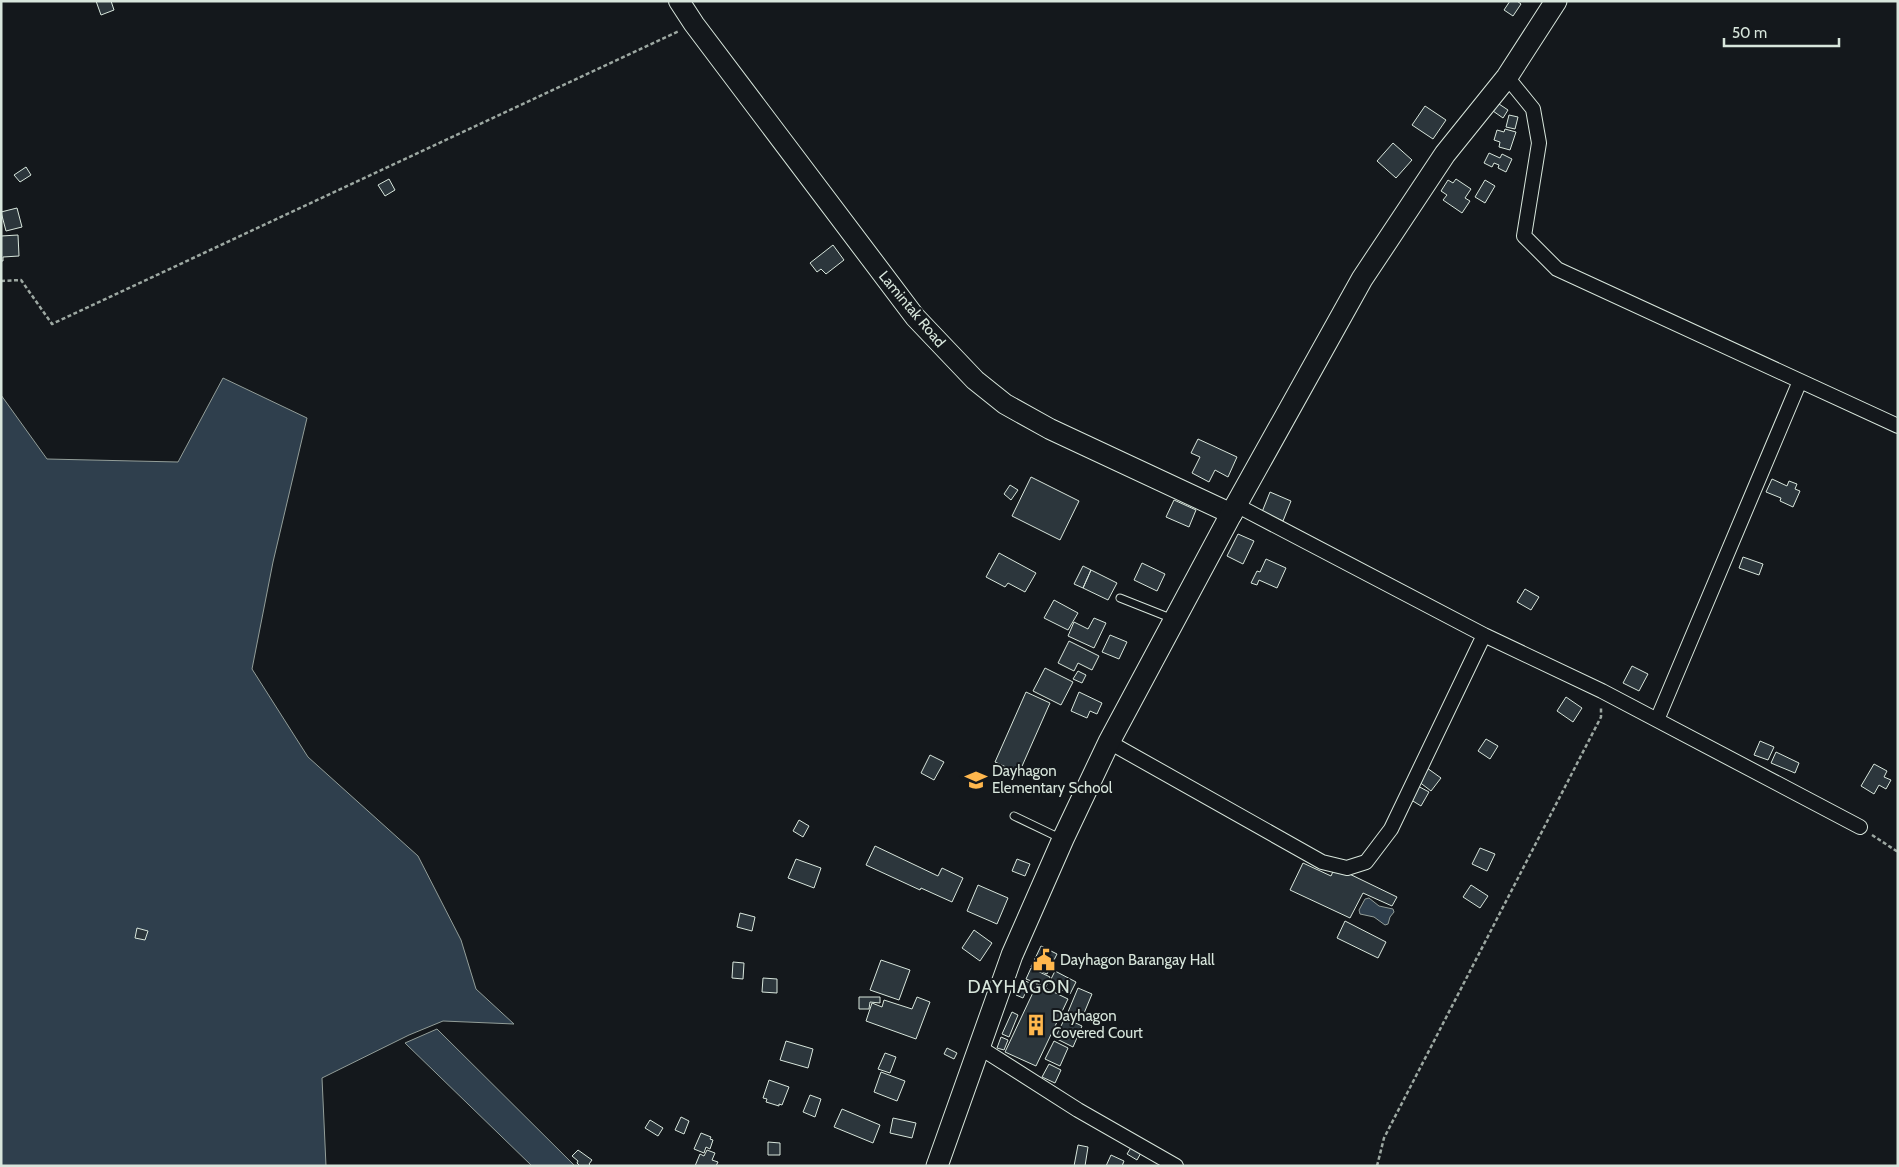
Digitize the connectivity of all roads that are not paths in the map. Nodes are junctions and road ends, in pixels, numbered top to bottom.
1 (679, 1) edge
2 (1556, 1) edge
3 (1507, 77) junction
4 (1800, 381) junction
5 (1898, 426) edge
6 (1234, 510) junction
7 (1120, 598) dead end
8 (1175, 620) junction
9 (1484, 634) junction
10 (1657, 720) junction
11 (1109, 742) junction
12 (1014, 816) dead end
13 (1860, 827) road end
14 (1063, 839) junction
15 (979, 1047) junction
16 (936, 1166) edge
17 (1176, 1166) edge

1 - 6 main road, Lamintak Road
2 - 3 main road
3 - 4 street
3 - 6 main road
4 - 5 street
4 - 10 street
6 - 8 main road
6 - 9 street
7 - 8 lane
8 - 11 main road
9 - 10 street
9 - 11 street
10 - 13 street
11 - 14 main road
12 - 14 lane
14 - 15 main road
15 - 16 main road
15 - 17 street

